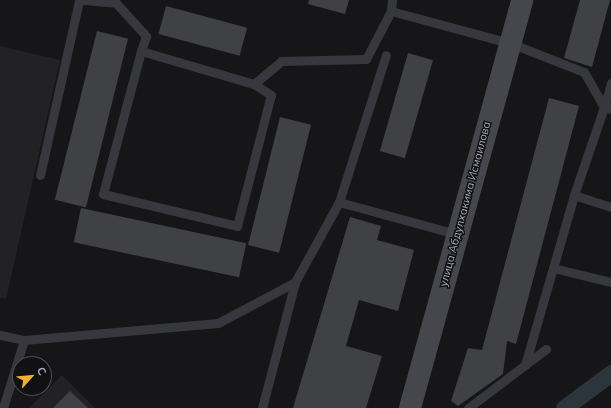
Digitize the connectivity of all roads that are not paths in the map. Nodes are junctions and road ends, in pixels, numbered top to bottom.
1 (79, 0) edge
2 (84, 0) edge
3 (392, 0) edge
4 (522, 0) edge
5 (391, 11) junction
6 (510, 43) junction
7 (141, 51) junction
8 (386, 55) dead end
9 (611, 83) edge
10 (254, 84) junction
11 (607, 108) edge
12 (40, 176) dead end
13 (574, 195) junction
14 (339, 202) junction
15 (611, 206) edge
16 (456, 234) junction
17 (553, 268) junction
18 (295, 282) junction
19 (611, 282) edge
20 (0, 335) edge
21 (24, 340) junction
22 (546, 349) dead end
23 (525, 365) junction
24 (3, 408) edge
25 (262, 408) edge
26 (410, 408) edge
27 (468, 408) edge

1 - 12 lane
2 - 7 lane
3 - 5 lane
4 - 6 main road, улица Абдулхакима Исмаилова
5 - 6 lane
5 - 10 lane
6 - 11 lane
6 - 16 main road, улица Абдулхакима Исмаилова
7 - 10 lane
7 - 10 lane
8 - 14 lane
9 - 11 lane
11 - 13 lane
13 - 15 lane
13 - 17 lane
14 - 16 lane
14 - 18 lane
16 - 26 main road, улица Абдулхакима Исмаилова
17 - 19 lane
17 - 23 lane
18 - 21 lane
18 - 25 lane
20 - 21 lane
21 - 24 lane
22 - 23 lane
23 - 27 lane

